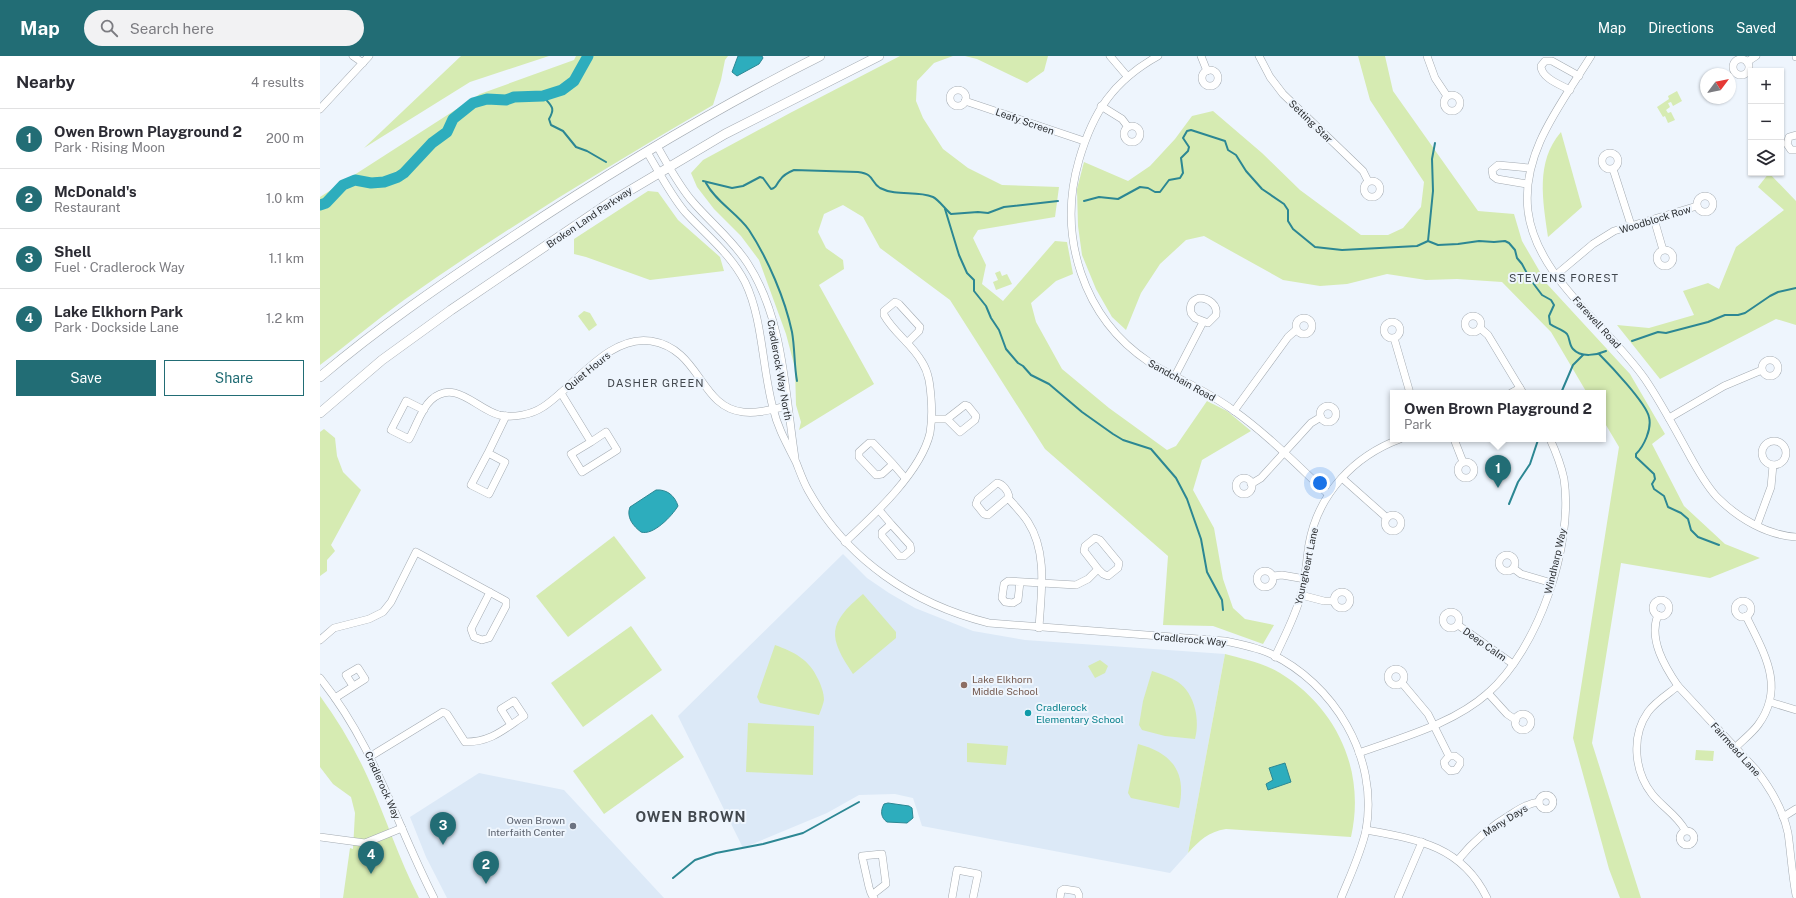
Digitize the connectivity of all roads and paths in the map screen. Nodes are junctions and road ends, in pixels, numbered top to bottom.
1 (353, 56) edge
2 (370, 56) edge
3 (820, 56) edge
4 (879, 56) edge
5 (1110, 56) edge
6 (1158, 56) edge
7 (1201, 56) edge
8 (1259, 56) edge
9 (1426, 56) edge
10 (1591, 56) edge
11 (1756, 56) edge
12 (363, 62) junction
13 (1747, 62) dead end
14 (1207, 71) dead end
15 (1128, 76) junction
16 (1579, 76) junction
17 (1570, 90) junction
18 (1447, 96) dead end
19 (965, 101) dead end
20 (1102, 106) junction
21 (320, 109) edge
22 (1128, 127) dead end
23 (1796, 135) edge
24 (1084, 142) junction
25 (657, 146) junction
26 (1796, 150) edge
27 (647, 152) junction
28 (669, 166) junction
29 (1530, 168) junction
30 (1613, 168) dead end
31 (659, 172) junction
32 (1368, 181) dead end
33 (1527, 184) junction
34 (1697, 206) dead end
35 (1654, 218) junction
36 (1631, 225) junction
37 (1663, 250) dead end
38 (1556, 276) junction
39 (1202, 322) dead end
40 (1480, 328) dead end
41 (1296, 330) dead end
42 (1394, 338) dead end
43 (908, 342) junction
44 (1762, 370) dead end
45 (1175, 376) junction
46 (320, 377) edge
47 (1409, 390) edge
48 (1521, 390) edge
49 (561, 393) junction
50 (788, 406) junction
51 (773, 409) junction
52 (424, 410) junction
53 (1234, 411) junction
54 (320, 413) edge
55 (506, 416) junction
56 (1321, 417) dead end
57 (1669, 418) junction
58 (932, 419) junction
59 (947, 419) dead end
60 (591, 442) junction
61 (1393, 442) edge
62 (1455, 442) edge
63 (1551, 442) edge
64 (488, 453) junction
65 (1284, 453) junction
66 (795, 462) junction
67 (1463, 462) dead end
68 (893, 464) junction
69 (1773, 465) dead end
70 (905, 478) junction
71 (1342, 478) junction
72 (1251, 484) dead end
73 (1328, 494) junction
74 (1008, 498) junction
75 (879, 510) junction
76 (1387, 518) dead end
77 (891, 524) junction
78 (1757, 525) junction
79 (1796, 537) edge
80 (845, 542) junction
81 (1513, 568) dead end
82 (1098, 569) junction
83 (1273, 576) dead end
84 (1304, 579) junction
85 (1020, 582) dead end
86 (1552, 583) junction
87 (1042, 584) junction
88 (490, 592) junction
89 (1301, 595) junction
90 (1334, 601) dead end
91 (1658, 615) dead end
92 (1746, 616) dead end
93 (1458, 625) dead end
94 (1039, 628) junction
95 (320, 640) edge
96 (1275, 657) junction
97 (1513, 664) junction
98 (320, 678) edge
99 (1402, 683) dead end
100 (353, 686) dead end
101 (1678, 686) junction
102 (1488, 693) junction
103 (335, 698) junction
104 (1770, 702) junction
105 (1796, 710) edge
106 (1516, 720) dead end
107 (511, 725) dead end
108 (1434, 725) junction
109 (1736, 747) junction
110 (1360, 753) junction
111 (371, 756) junction
112 (1449, 756) dead end
113 (1539, 802) dead end
114 (1796, 809) edge
115 (1783, 817) junction
116 (402, 828) junction
117 (1366, 830) junction
118 (1684, 830) dead end
119 (320, 837) edge
120 (1422, 842) junction
121 (1458, 860) junction
122 (1796, 895) edge
123 (873, 897) edge
124 (434, 898) edge
125 (952, 898) edge
126 (973, 898) edge
127 (1060, 898) edge
128 (1079, 898) edge
129 (1341, 898) edge
130 (1398, 898) edge
131 (1487, 898) edge

1 - 12 street
2 - 12 street
3 - 25 main road
4 - 28 main road, Broken Land Parkway
5 - 15 street
6 - 15 street, Sandchain Road
7 - 14 street
8 - 32 street, Setting Star
9 - 18 street
10 - 16 street, Farewell Road
11 - 13 street
12 - 21 street
15 - 20 street, Sandchain Road
16 - 17 street, Farewell Road
16 - 17 street
17 - 29 street, Farewell Road
19 - 24 street, Leafy Screen
20 - 22 street
20 - 24 street, Sandchain Road
23 - 26 street
24 - 45 street, Sandchain Road
25 - 27 main road
25 - 28 street, Cradlerock Way North
27 - 31 street, Cradlerock Way North
27 - 46 main road
28 - 31 main road, Broken Land Parkway
28 - 50 street, Cradlerock Way North
29 - 33 street, Farewell Road
29 - 33 street
30 - 36 street
31 - 51 street, Cradlerock Way North
31 - 54 main road, Broken Land Parkway
33 - 38 street, Farewell Road
34 - 35 street, Woodblock Row
35 - 36 street, Woodblock Row
35 - 37 street
36 - 38 street, Woodblock Row
38 - 57 street, Farewell Road
39 - 45 street
40 - 48 street
41 - 53 street
42 - 47 street
43 - 43 street
43 - 58 street
44 - 57 street
45 - 53 street, Sandchain Road
49 - 51 street, Quiet Hours
49 - 55 street, Quiet Hours
49 - 60 street
50 - 51 street, Quiet Hours
50 - 66 street, Cradlerock Way North
51 - 66 street, Cradlerock Way North
52 - 52 street, Quiet Hours
52 - 55 street, Quiet Hours
53 - 65 street, Sandchain Road
55 - 64 street
56 - 65 street
57 - 78 street, Farewell Road
58 - 59 street
58 - 70 street
60 - 60 street
61 - 71 street, Youngheart Lane
62 - 67 street
63 - 86 street, Windharp Way
64 - 64 street
65 - 72 street
65 - 73 street, Sandchain Road
66 - 80 street, Cradlerock Way North
68 - 68 street
68 - 70 street
69 - 78 street
70 - 75 street
71 - 73 street, Youngheart Lane
71 - 76 street
73 - 84 street, Youngheart Lane
74 - 74 street
74 - 87 street
75 - 77 street
75 - 80 street
77 - 77 street
78 - 79 street, Farewell Road
80 - 94 street, Cradlerock Way
81 - 86 street
82 - 82 street
82 - 87 street
83 - 84 street
84 - 89 street, Youngheart Lane
85 - 87 street
86 - 97 street, Windharp Way
87 - 94 street
88 - 88 street
88 - 95 street
89 - 90 street
89 - 96 street, Youngheart Lane
91 - 101 street, Fairmead Lane
92 - 104 street
93 - 97 street, Deep Calm
94 - 96 street, Cradlerock Way
96 - 110 street, Cradlerock Way
97 - 102 street, Windharp Way
98 - 103 street, Cradlerock Way
99 - 108 street
100 - 103 street
101 - 109 street, Fairmead Lane
101 - 118 street
102 - 106 street
102 - 108 street, Windharp Way
103 - 111 street, Cradlerock Way
104 - 105 street
104 - 109 street
107 - 111 street
108 - 110 street, Windharp Way
108 - 112 street
109 - 115 street, Fairmead Lane
110 - 117 street, Cradlerock Way
111 - 116 street, Cradlerock Way
113 - 121 street, Many Days
114 - 115 street
115 - 122 street, Fairmead Lane
116 - 119 street
116 - 124 street, Cradlerock Way
117 - 120 street
117 - 129 street, Cradlerock Way
120 - 121 street
120 - 130 street
121 - 131 street
123 - 123 street
125 - 126 street
127 - 128 street

